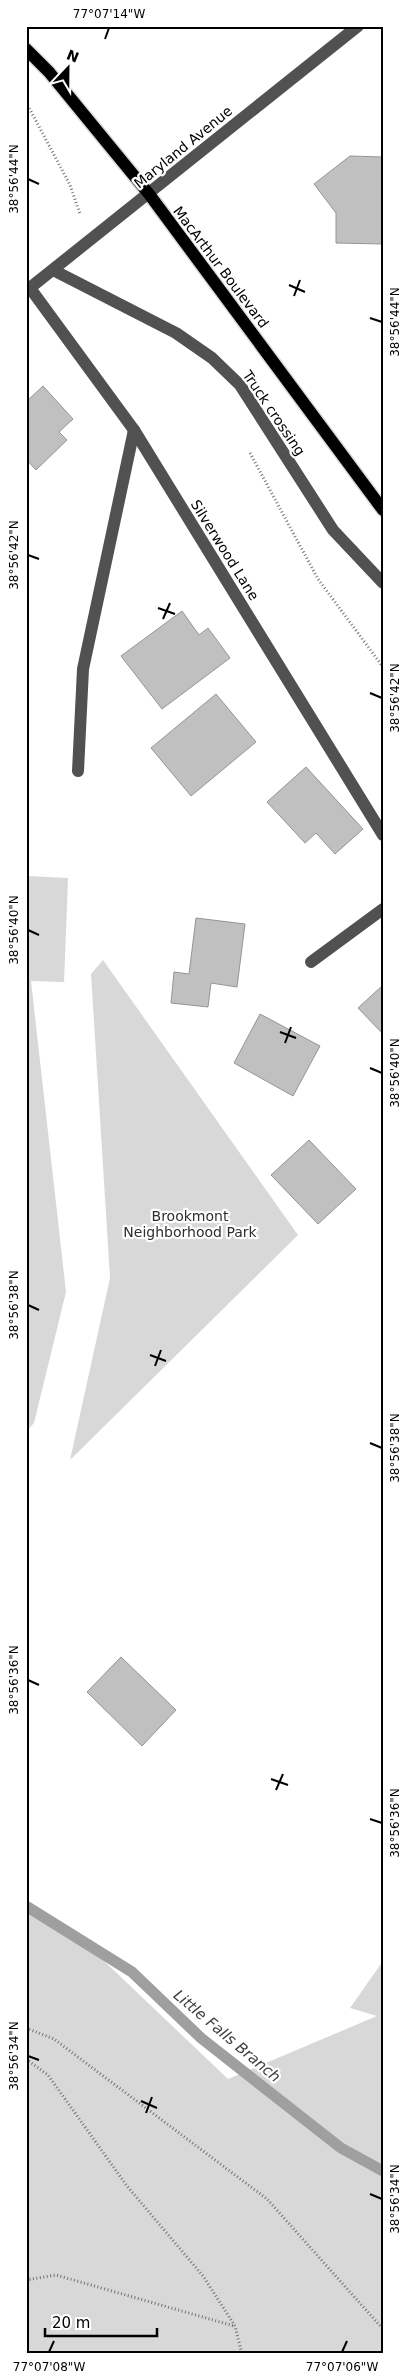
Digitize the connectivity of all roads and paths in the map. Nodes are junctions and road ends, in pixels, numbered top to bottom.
1 (358, 26) edge
2 (26, 50) edge
3 (26, 102) edge
4 (149, 194) junction
5 (89, 241) junction
6 (52, 270) junction
7 (28, 290) edge
8 (134, 430) junction
9 (248, 451) dead end
10 (383, 510) edge
11 (383, 583) edge
12 (383, 667) edge
13 (78, 771) dead end
14 (383, 835) edge
15 (383, 909) edge
16 (311, 962) dead end
17 (26, 2028) edge
18 (26, 2059) edge
19 (26, 2280) edge
20 (235, 2326) junction
21 (383, 2329) edge
22 (242, 2354) edge

1 - 4 street, Maryland Avenue
2 - 4 main road, MacArthur Boulevard
3 - 5 path
4 - 5 street, Maryland Avenue
4 - 10 main road, MacArthur Boulevard
5 - 6 street, Maryland Avenue
6 - 7 street, Maryland Avenue
6 - 11 street, Truck crossing
7 - 8 street, Silverwood Lane
8 - 13 street
8 - 14 street, Silverwood Lane
9 - 12 path
15 - 16 street
17 - 21 path
18 - 20 path
19 - 20 path
20 - 22 path

